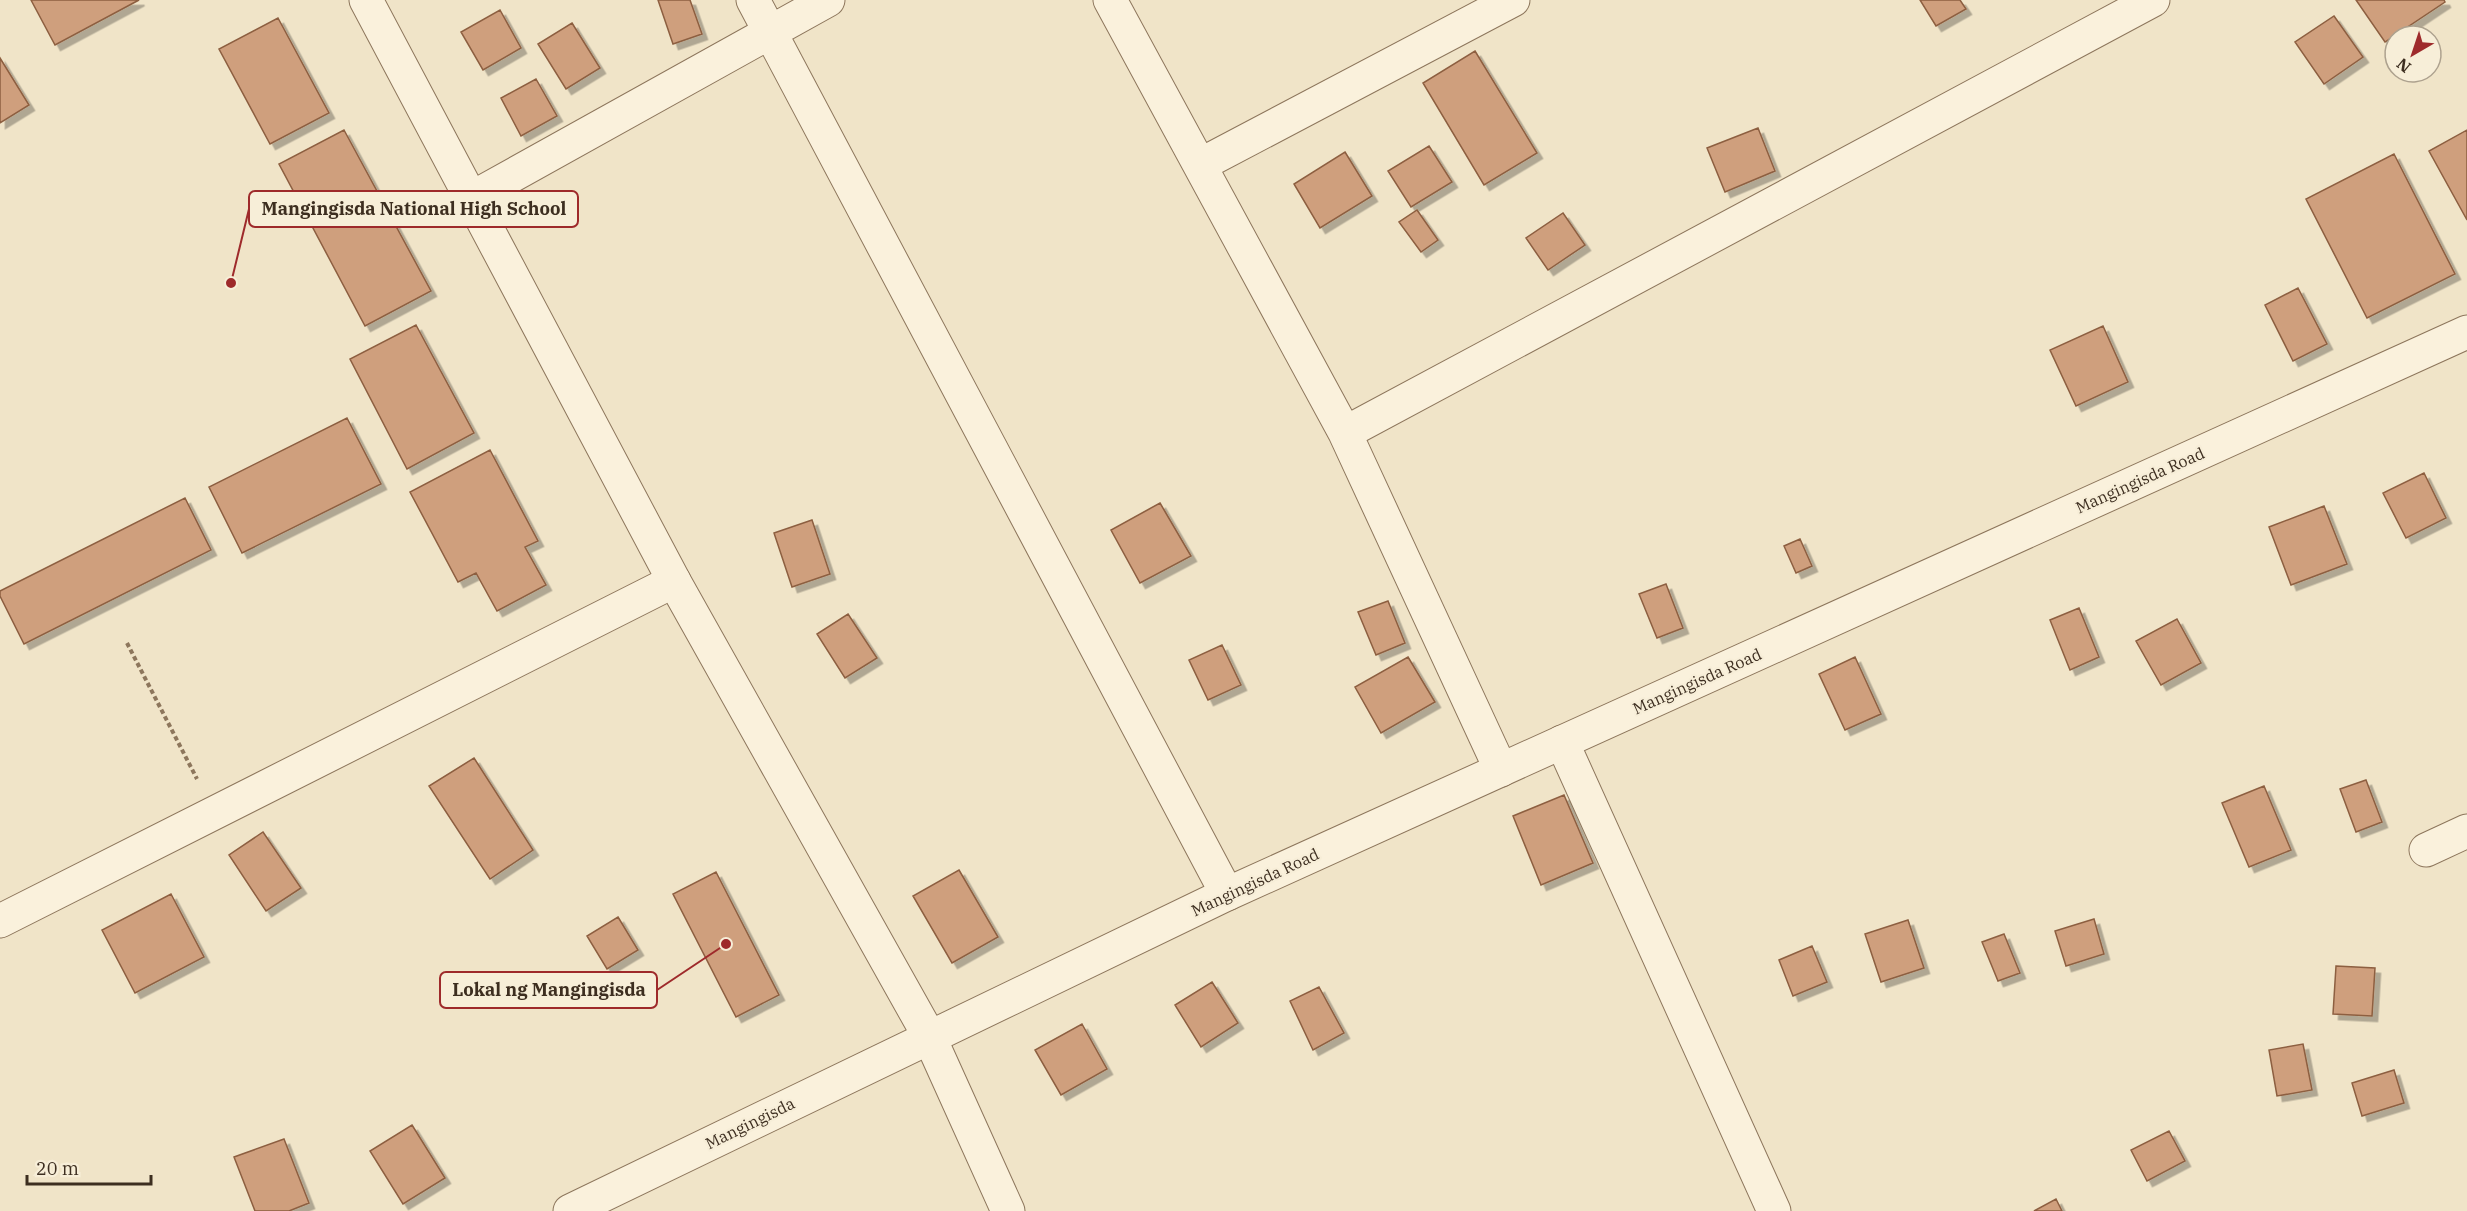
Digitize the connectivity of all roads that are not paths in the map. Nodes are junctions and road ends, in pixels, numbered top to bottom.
1 (366, 0) edge
2 (753, 0) edge
3 (828, 0) edge
4 (1110, 0) edge
5 (1513, 0) edge
6 (2153, 0) edge
7 (770, 31) junction
8 (1200, 165) junction
9 (470, 199) junction
10 (2467, 332) edge
11 (1345, 432) junction
12 (674, 581) junction
13 (1562, 742) junction
14 (1501, 770) junction
15 (2467, 831) edge
16 (2426, 850) dead end
17 (1227, 894) junction
18 (0, 921) edge
19 (930, 1036) junction
20 (570, 1211) edge
21 (1008, 1211) edge
22 (1774, 1211) edge

1 - 9 street
2 - 7 street
3 - 7 street
4 - 8 street
5 - 8 street
6 - 11 street
7 - 9 street
7 - 17 street
8 - 11 street
9 - 12 street
10 - 13 street, Mangingisda Road
11 - 14 street
12 - 18 street
12 - 19 street
13 - 14 street, Mangingisda Road
13 - 22 street
14 - 17 street, Mangingisda Road
15 - 16 street
17 - 19 street, Mangingisda Road
19 - 20 street, Mangingisda
19 - 21 street

